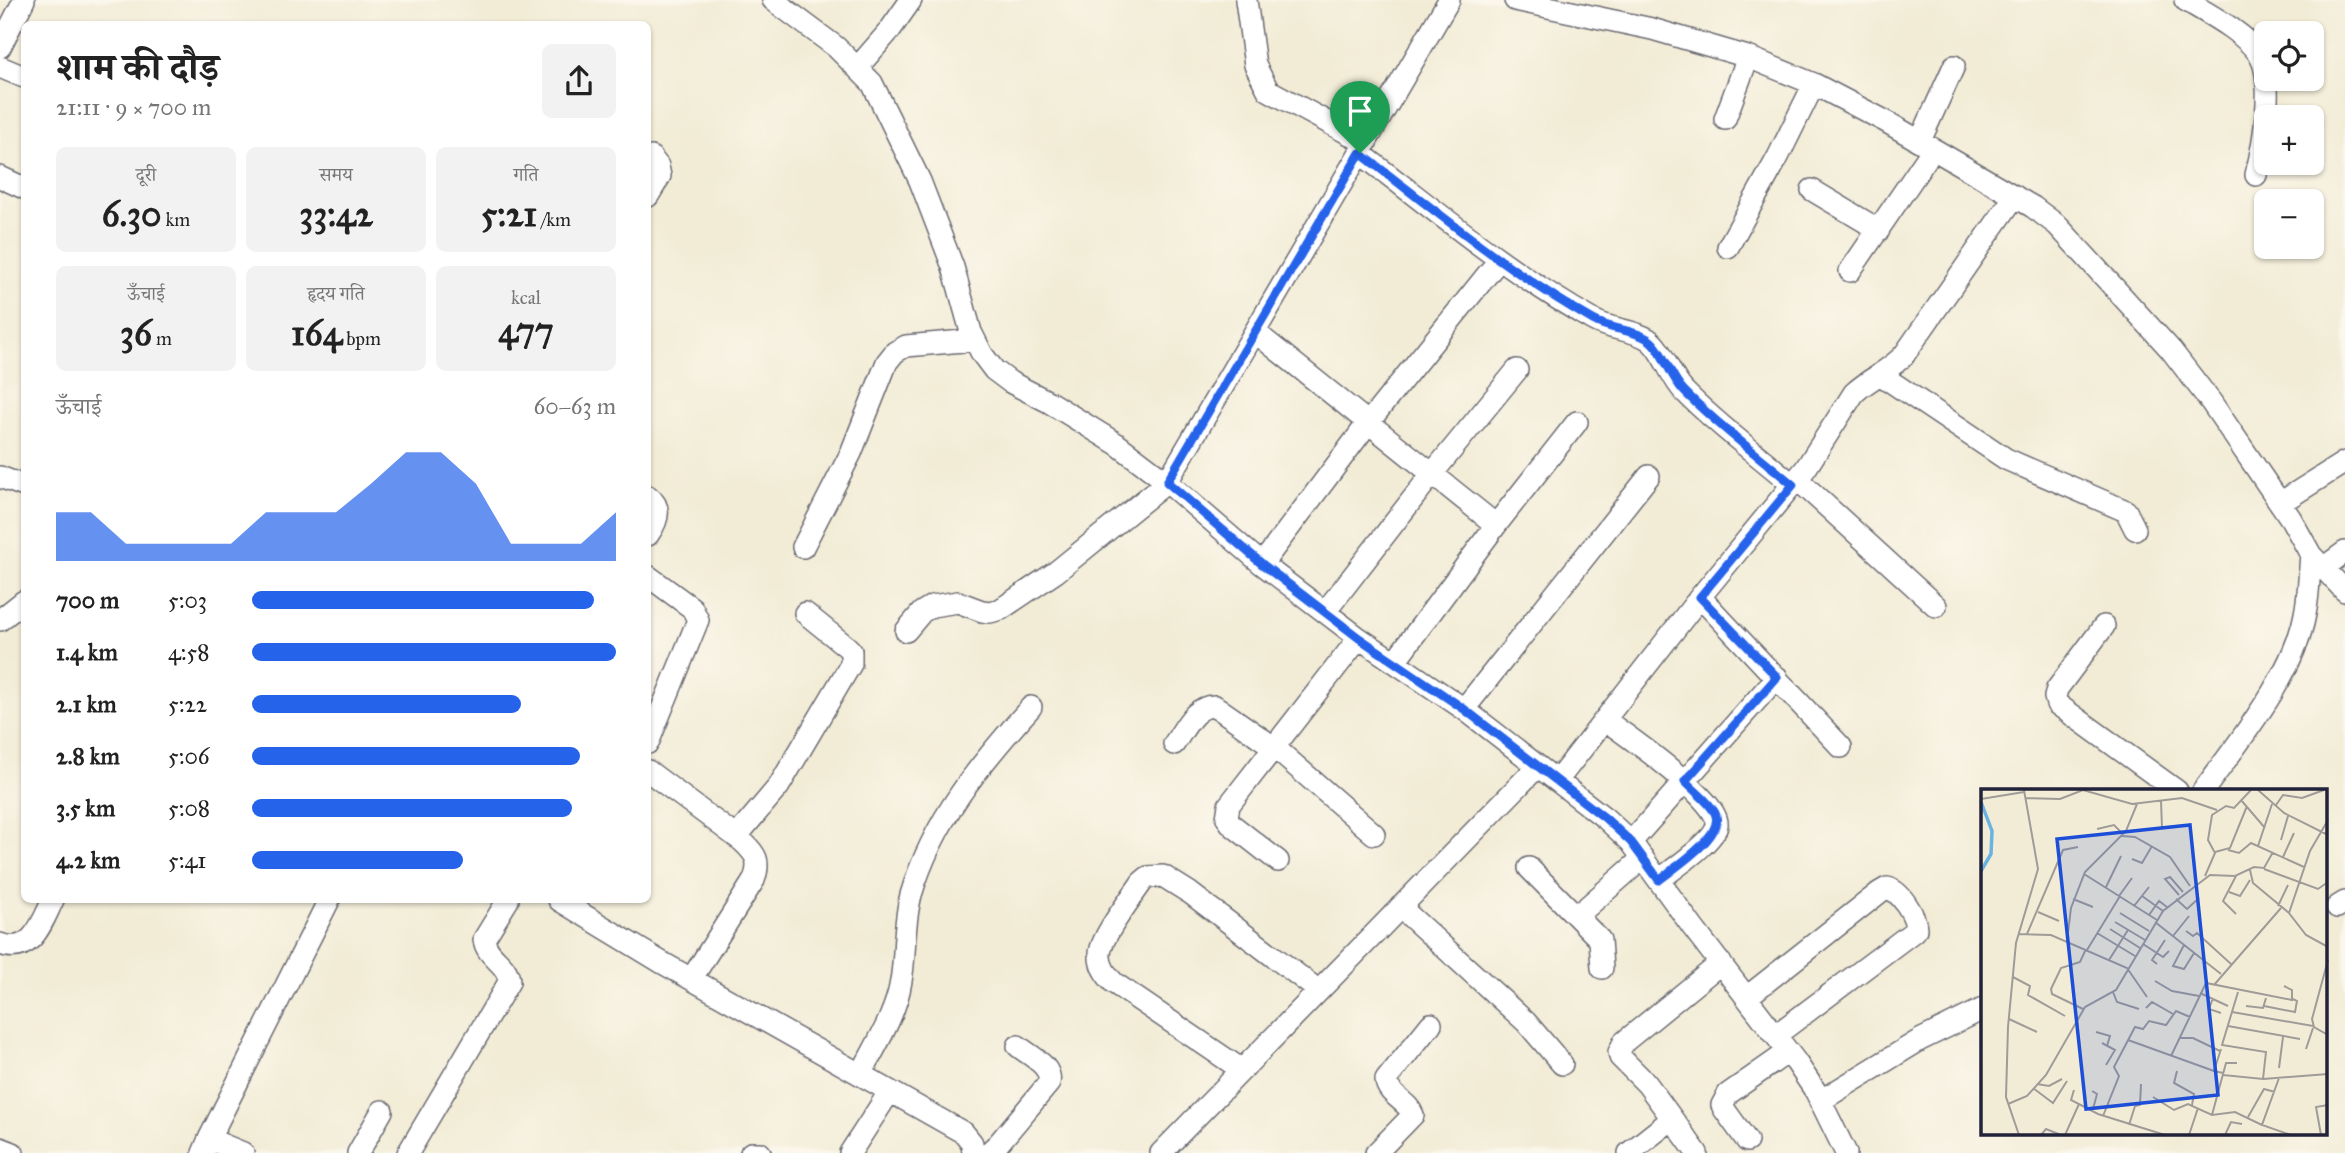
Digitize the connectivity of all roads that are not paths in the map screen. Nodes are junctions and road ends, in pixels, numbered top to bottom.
1 (24, 0) edge
2 (773, 0) edge
3 (911, 0) edge
4 (1245, 0) edge
5 (1448, 0) edge
6 (1515, 0) edge
7 (2185, 0) edge
8 (0, 47) edge
9 (1748, 57) junction
10 (1954, 66) dead end
11 (0, 67) edge
12 (858, 68) junction
13 (21, 76) edge
14 (1814, 84) junction
15 (2265, 105) edge
16 (1725, 119) dead end
17 (1926, 145) junction
18 (1363, 148) junction
19 (651, 157) dead end
20 (0, 177) edge
21 (21, 187) edge
22 (1812, 190) dead end
23 (651, 191) edge
24 (2015, 196) junction
25 (1879, 230) junction
26 (1728, 247) dead end
27 (1499, 260) junction
28 (1850, 271) dead end
29 (1255, 332) junction
30 (975, 340) junction
31 (1517, 370) dead end
32 (1881, 375) junction
33 (1577, 422) dead end
34 (1368, 423) junction
35 (2345, 462) edge
36 (1432, 474) junction
37 (1648, 476) dead end
38 (0, 477) edge
39 (1167, 482) junction
40 (1795, 482) junction
41 (21, 485) edge
42 (651, 498) edge
43 (2280, 503) junction
44 (1496, 525) junction
45 (2135, 529) dead end
46 (651, 531) edge
47 (803, 547) dead end
48 (2345, 552) edge
49 (2317, 561) junction
50 (1262, 564) junction
51 (651, 578) edge
52 (2345, 591) edge
53 (1700, 597) junction
54 (21, 603) edge
55 (1936, 606) dead end
56 (1325, 612) junction
57 (805, 613) dead end
58 (0, 620) edge
59 (2105, 626) dead end
60 (906, 631) dead end
61 (1359, 638) junction
62 (1395, 661) junction
63 (1777, 677) junction
64 (1031, 707) dead end
65 (1464, 709) junction
66 (1605, 720) junction
67 (651, 736) edge
68 (1174, 744) dead end
69 (1841, 747) dead end
70 (1275, 748) junction
71 (1536, 767) junction
72 (651, 773) edge
73 (1558, 781) junction
74 (1685, 781) junction
75 (2174, 789) edge
76 (2204, 789) edge
77 (1374, 834) dead end
78 (736, 837) junction
79 (1637, 850) junction
80 (1278, 861) dead end
81 (1529, 868) dead end
82 (1659, 880) junction
83 (51, 903) edge
84 (328, 903) edge
85 (506, 903) edge
86 (564, 903) edge
87 (1401, 907) junction
88 (1578, 915) junction
89 (0, 944) edge
90 (1721, 963) junction
91 (1602, 968) dead end
92 (692, 978) junction
93 (1319, 991) junction
94 (1747, 997) junction
95 (1981, 1010) edge
96 (1432, 1024) dead end
97 (1782, 1043) junction
98 (1018, 1046) dead end
99 (1562, 1064) dead end
100 (1242, 1070) junction
101 (861, 1074) junction
102 (890, 1091) junction
103 (1820, 1101) junction
104 (382, 1111) dead end
105 (1672, 1119) junction
106 (1747, 1141) dead end
107 (206, 1146) edge
108 (0, 1148) edge
109 (13, 1153) edge
110 (243, 1153) edge
111 (358, 1153) edge
112 (408, 1153) edge
113 (751, 1153) edge
114 (760, 1153) edge
115 (850, 1153) edge
116 (974, 1153) edge
117 (988, 1153) edge
118 (1161, 1153) edge
119 (1376, 1153) edge
120 (1629, 1153) edge
121 (1697, 1153) edge
122 (1846, 1153) edge

1 - 8 street
2 - 12 street
3 - 12 street
4 - 18 street
5 - 18 street
6 - 9 street
7 - 15 street
9 - 14 street
9 - 16 street
10 - 17 street
11 - 13 street
12 - 30 street
14 - 17 street
14 - 26 street
17 - 24 street
17 - 25 street
18 - 27 street
18 - 29 street
19 - 23 street
20 - 21 street
22 - 25 street
24 - 32 street
24 - 43 street
25 - 28 street
27 - 34 street
27 - 40 street
29 - 34 street
29 - 39 street
30 - 39 street
30 - 47 street
31 - 36 street
32 - 40 street
32 - 45 street
33 - 44 street
34 - 36 street
34 - 50 street
35 - 43 street
36 - 44 street
36 - 56 street
37 - 65 street
38 - 41 street
39 - 50 street
39 - 60 street
40 - 53 street
40 - 55 street
42 - 46 street
43 - 49 street
44 - 62 street
48 - 49 street
49 - 52 street
49 - 76 street
50 - 56 street
51 - 67 street
53 - 63 street
53 - 66 street
54 - 58 street
56 - 61 street
57 - 78 street
59 - 75 street
61 - 62 street
61 - 70 street
62 - 65 street
63 - 69 street
63 - 74 street
64 - 101 street
65 - 71 street
66 - 73 street
66 - 74 street
68 - 70 street
70 - 77 street
70 - 80 street
71 - 73 street
71 - 87 street
72 - 78 street
73 - 79 street
74 - 79 street
74 - 82 street
78 - 92 street
79 - 82 street
79 - 88 street
81 - 88 street
82 - 90 street
83 - 89 street
84 - 107 street
85 - 112 street
86 - 92 street
87 - 93 street
87 - 99 street
88 - 91 street
90 - 94 street
90 - 105 street
92 - 101 street
93 - 100 street
93 - 100 street
94 - 97 street
94 - 97 street
95 - 103 street
96 - 119 street
97 - 103 street
97 - 106 street
98 - 117 street
100 - 118 street
101 - 102 street
102 - 115 street
102 - 116 street
103 - 122 street
104 - 111 street
105 - 120 street
105 - 121 street
107 - 110 street
108 - 109 street
113 - 114 street

